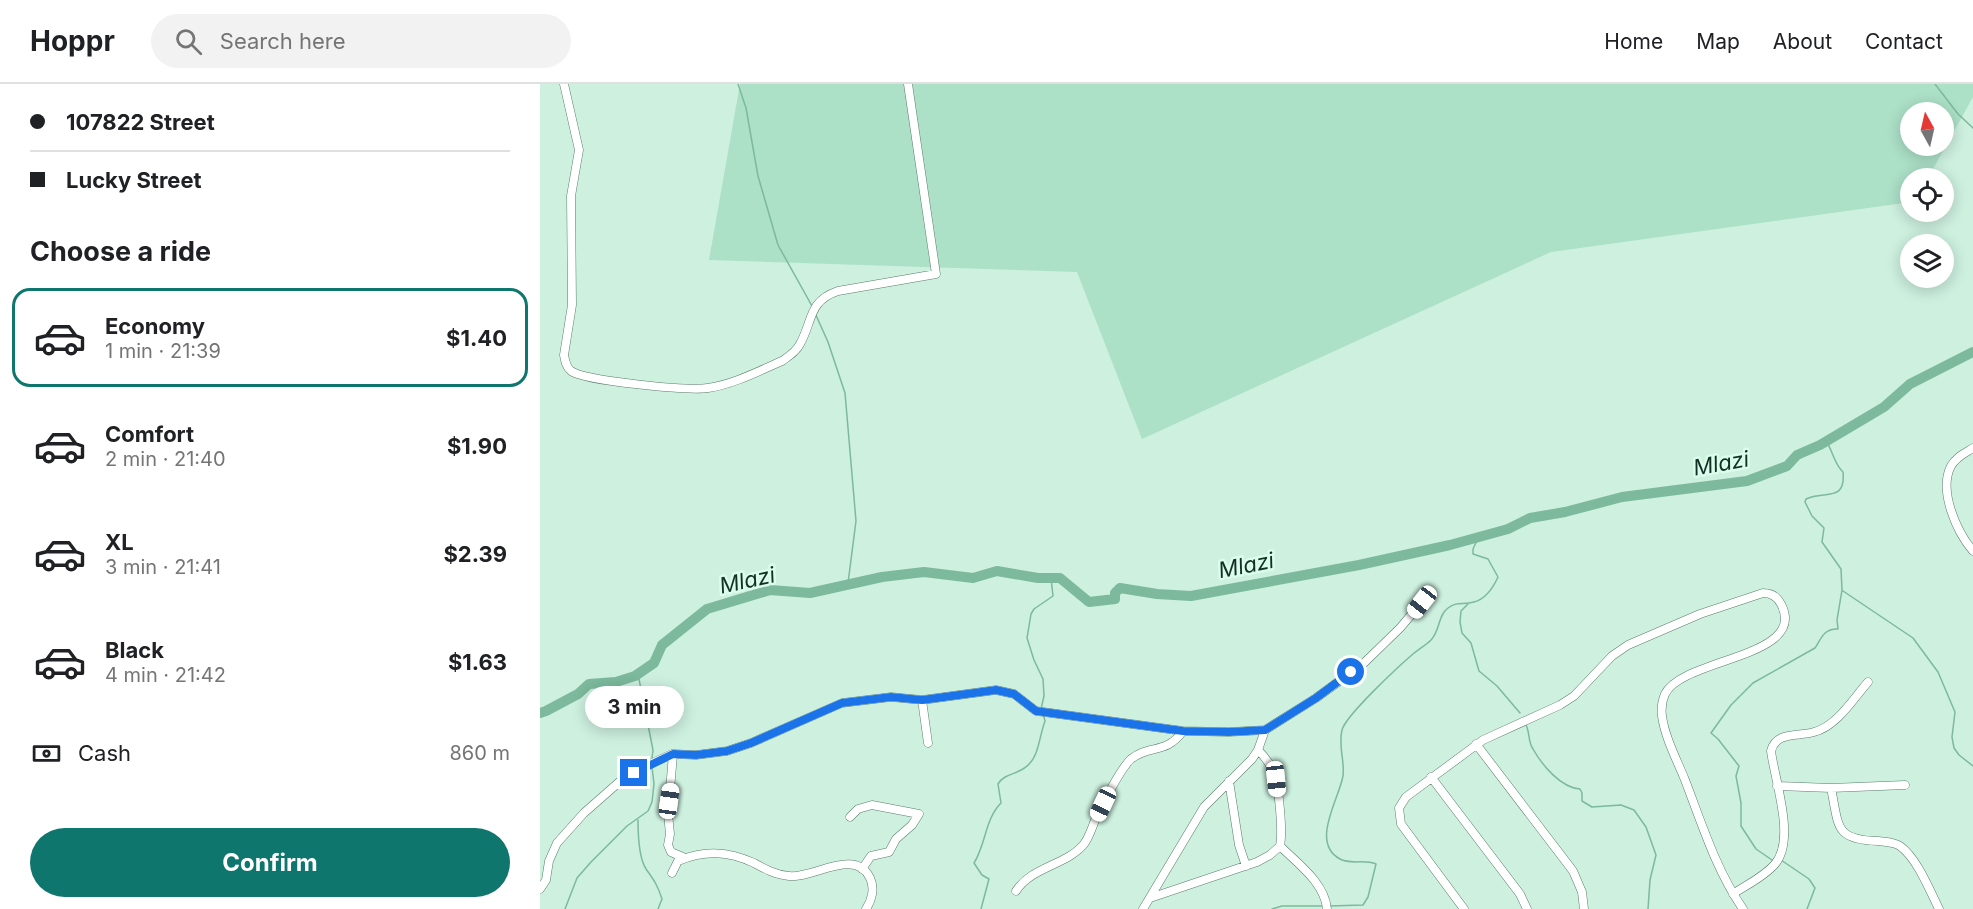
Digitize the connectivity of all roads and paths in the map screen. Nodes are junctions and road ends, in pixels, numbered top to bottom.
1 (564, 84) edge
2 (908, 84) edge
3 (1973, 448) edge
4 (1973, 551) edge
5 (1422, 602) dead end
6 (1868, 682) dead end
7 (922, 700) junction
8 (1265, 730) junction
9 (1183, 731) junction
10 (928, 743) dead end
11 (1476, 744) junction
12 (1258, 750) junction
13 (672, 754) junction
14 (1431, 777) junction
15 (1229, 782) junction
16 (1905, 785) dead end
17 (1777, 786) junction
18 (1831, 789) junction
19 (850, 817) dead end
20 (1280, 846) junction
21 (685, 858) junction
22 (1246, 866) junction
23 (862, 869) junction
24 (672, 873) dead end
25 (540, 889) edge
26 (1016, 891) dead end
27 (1733, 894) junction
28 (1150, 898) junction
29 (1327, 906) edge
30 (866, 909) edge
31 (1143, 909) edge
32 (1464, 909) edge
33 (1527, 909) edge
34 (1584, 909) edge
35 (1743, 909) edge
36 (1939, 909) edge

1 - 2 street
3 - 4 street
5 - 8 street
6 - 17 street
7 - 9 street
7 - 10 street
7 - 13 street
8 - 9 street
8 - 12 street
9 - 26 street
11 - 14 street
11 - 27 street
11 - 34 street
12 - 15 street
12 - 20 street
13 - 21 street
13 - 25 street
14 - 32 street
14 - 33 street
15 - 22 street
15 - 28 street
16 - 18 street
17 - 18 street
17 - 27 street
18 - 36 street
19 - 23 street
20 - 22 street
20 - 29 street
21 - 23 street
21 - 24 street
22 - 28 street
23 - 30 street
27 - 35 street
28 - 31 street

